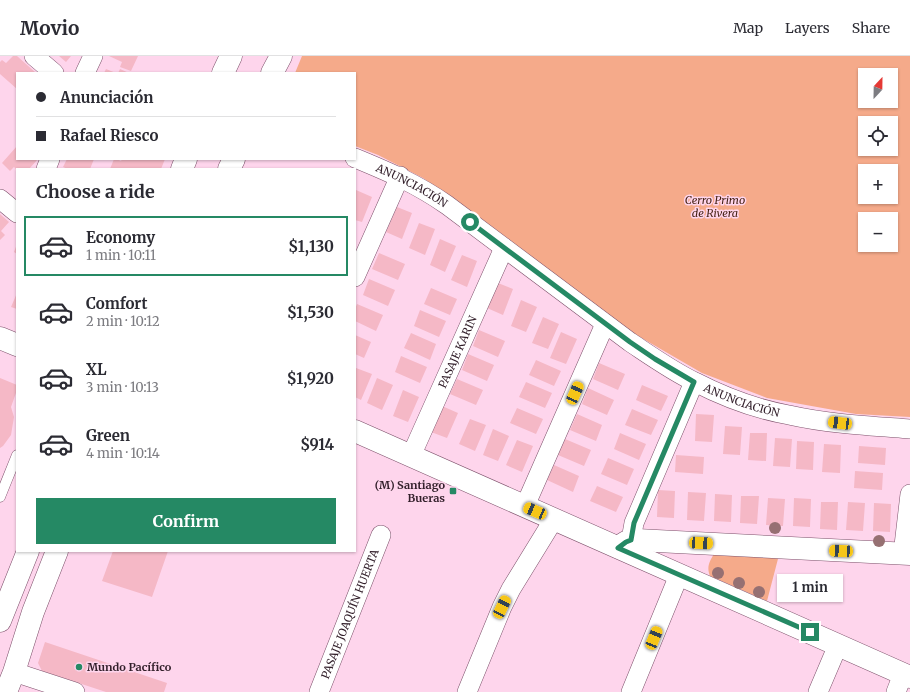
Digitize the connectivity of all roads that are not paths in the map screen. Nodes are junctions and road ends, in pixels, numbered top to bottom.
1 (34, 56) edge
2 (92, 56) edge
3 (231, 56) edge
4 (281, 56) edge
5 (53, 72) edge
6 (86, 72) edge
7 (223, 72) edge
8 (273, 72) edge
9 (356, 158) edge
10 (400, 176) junction
11 (0, 199) edge
12 (16, 212) edge
13 (504, 248) junction
14 (356, 275) edge
15 (605, 324) junction
16 (0, 338) edge
17 (16, 345) edge
18 (694, 382) junction
19 (910, 429) edge
20 (356, 431) edge
21 (411, 456) junction
22 (16, 457) edge
23 (910, 494) edge
24 (0, 497) edge
25 (525, 506) junction
26 (554, 519) junction
27 (382, 535) dead end
28 (624, 544) junction
29 (28, 552) edge
30 (57, 552) edge
31 (907, 554) edge
32 (679, 575) junction
33 (2, 611) edge
34 (838, 645) junction
35 (14, 672) junction
36 (903, 681) edge
37 (6, 692) edge
38 (75, 692) edge
39 (319, 692) edge
40 (467, 692) edge
41 (631, 692) edge
42 (818, 692) edge

1 - 5 street
2 - 6 street
3 - 7 main road
4 - 8 main road
9 - 10 street, ANUNCIACIÓN
10 - 13 street, ANUNCIACIÓN
10 - 14 street
11 - 12 street
13 - 15 street, ANUNCIACIÓN
13 - 21 street, PASAJE KARIN
15 - 18 street, ANUNCIACIÓN
15 - 25 street
16 - 17 main road
18 - 19 street, ANUNCIACIÓN
18 - 28 street
20 - 21 main road
21 - 25 main road
22 - 24 lane
23 - 31 street
25 - 26 main road
26 - 28 main road
26 - 40 street
27 - 39 street, PASAJE JOAQUÍN HUERTA
28 - 31 main road
28 - 32 main road
29 - 33 main road
30 - 35 main road
32 - 34 main road
32 - 41 street
34 - 36 main road
34 - 42 street
35 - 37 main road
35 - 38 street

